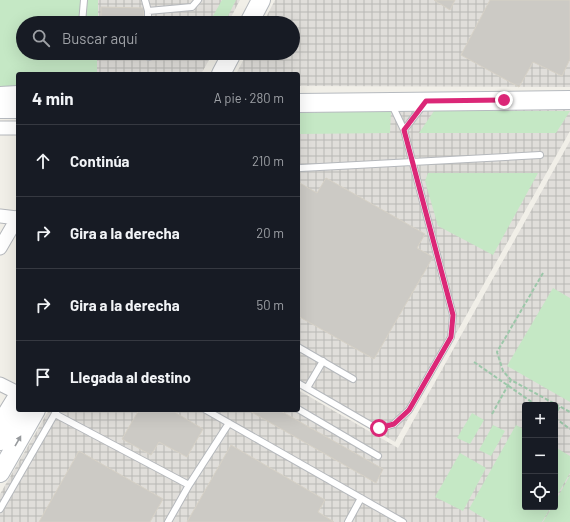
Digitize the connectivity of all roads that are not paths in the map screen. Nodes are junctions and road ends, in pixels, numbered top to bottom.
1 (84, 0) edge
2 (145, 0) edge
3 (198, 0) edge
4 (261, 0) edge
5 (148, 11) junction
6 (83, 16) edge
7 (148, 16) edge
8 (253, 16) edge
9 (228, 60) edge
10 (222, 72) edge
11 (570, 91) edge
12 (300, 92) edge
13 (16, 95) edge
14 (0, 96) edge
15 (570, 100) edge
16 (390, 101) junction
17 (426, 101) junction
18 (300, 102) edge
19 (0, 109) edge
20 (16, 109) edge
21 (0, 128) edge
22 (16, 128) edge
23 (404, 130) junction
24 (540, 155) dead end
25 (412, 162) junction
26 (301, 168) dead end
27 (0, 216) edge
28 (16, 217) edge
29 (16, 220) edge
30 (0, 248) edge
31 (300, 347) edge
32 (323, 361) junction
33 (353, 379) dead end
34 (0, 384) edge
35 (300, 384) edge
36 (307, 388) junction
37 (16, 396) edge
38 (16, 400) edge
39 (16, 402) edge
40 (300, 410) edge
41 (35, 412) edge
42 (56, 412) edge
43 (209, 412) edge
44 (0, 420) edge
45 (228, 423) junction
46 (0, 441) edge
47 (378, 456) dead end
48 (0, 473) edge
49 (189, 485) junction
50 (361, 498) junction
51 (0, 509) edge
52 (168, 522) edge
53 (348, 522) edge
54 (403, 522) edge

1 - 6 lane
2 - 5 lane
3 - 5 lane
4 - 8 street
5 - 7 lane
9 - 10 street
11 - 12 street
13 - 14 street
15 - 17 street
16 - 17 street
16 - 18 street
16 - 23 lane
17 - 23 lane
19 - 20 street
21 - 22 street
23 - 25 lane
24 - 25 lane
25 - 26 lane
25 - 36 lane
27 - 28 street
29 - 30 street
31 - 32 lane
32 - 33 lane
32 - 36 lane
34 - 37 street
35 - 36 lane
38 - 44 street
39 - 46 street
40 - 47 lane
48 -> 41 street
42 - 49 lane
42 - 51 lane
43 - 45 lane
45 - 49 lane
45 - 50 lane
49 - 52 lane
50 - 53 lane
50 - 54 lane

